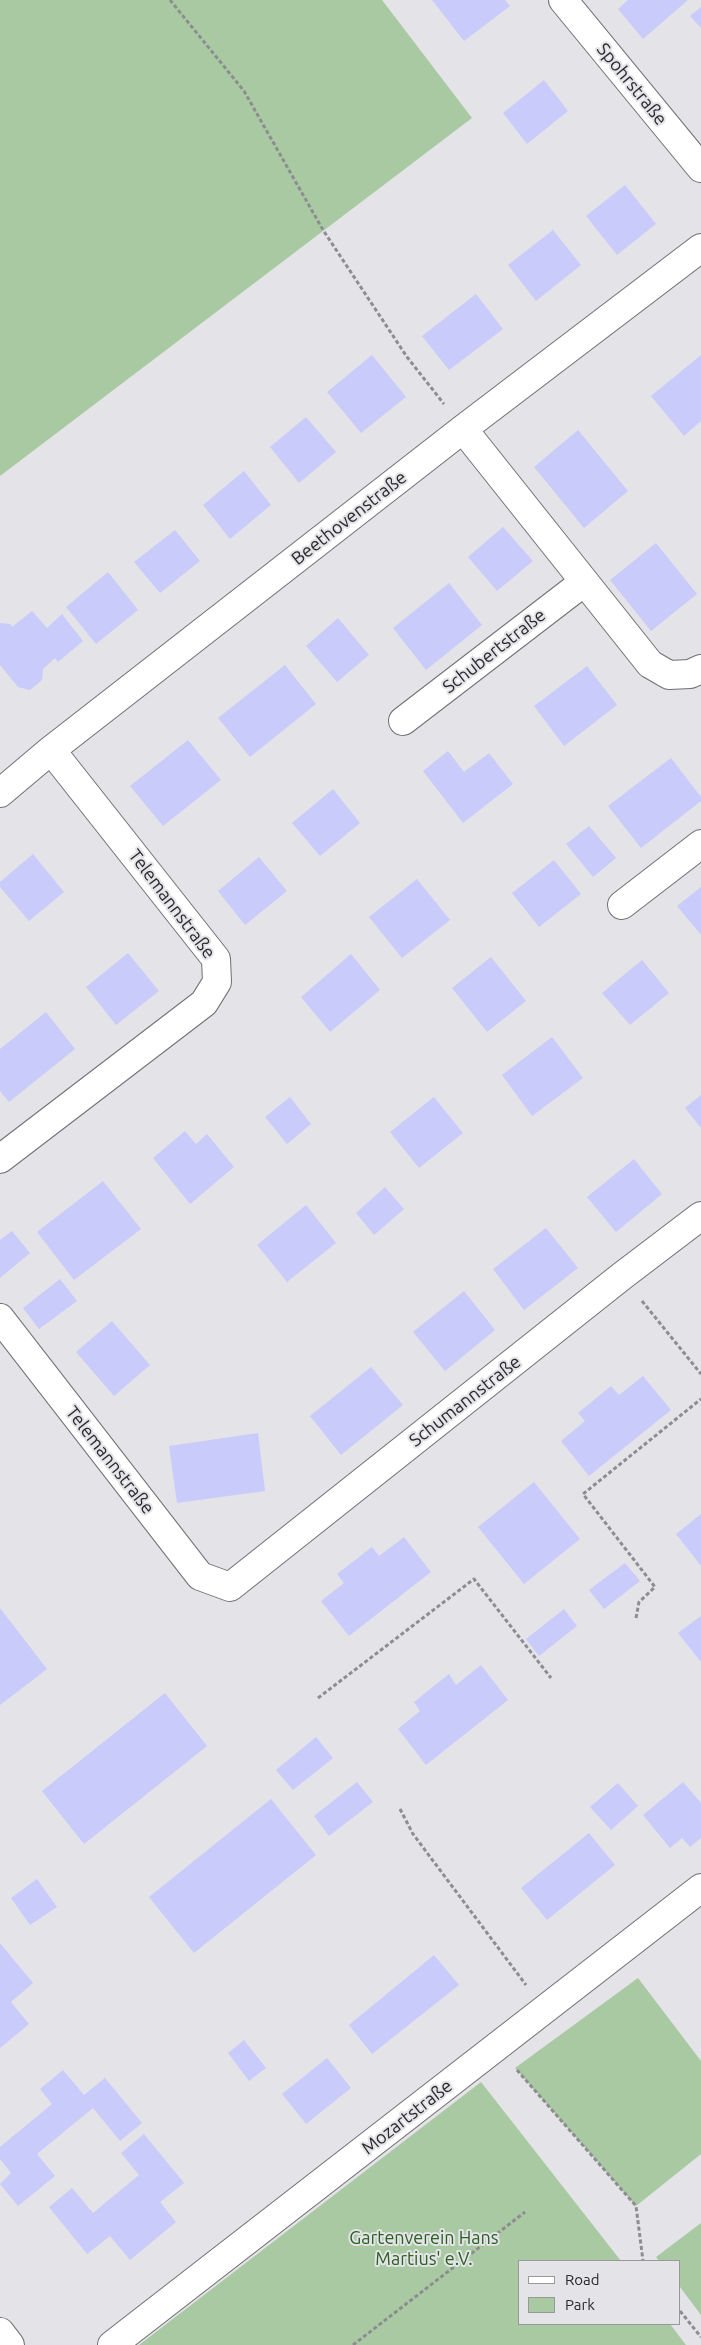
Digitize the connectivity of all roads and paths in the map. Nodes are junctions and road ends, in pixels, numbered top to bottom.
1 (170, 0) edge
2 (563, 0) edge
3 (701, 168) edge
4 (701, 248) edge
5 (463, 429) junction
6 (584, 582) junction
7 (701, 669) edge
8 (403, 720) dead end
9 (52, 750) junction
10 (0, 793) edge
11 (701, 844) edge
12 (622, 905) dead end
13 (0, 1159) edge
14 (701, 1216) edge
15 (622, 1276) junction
16 (0, 1318) edge
17 (701, 1374) edge
18 (701, 1399) edge
19 (230, 1587) joint
20 (636, 1618) dead end
21 (551, 1678) dead end
22 (318, 1698) dead end
23 (400, 1808) dead end
24 (701, 1888) edge
25 (544, 2010) junction
26 (500, 2045) junction
27 (525, 2212) dead end
28 (643, 2260) edge
29 (681, 2312) edge
30 (0, 2332) edge
31 (701, 2338) edge
32 (10, 2345) edge
33 (112, 2345) edge
34 (353, 2345) edge

1 - 5 path
2 - 3 street, Spohrstraße
4 - 5 street, Beethovenstraße
5 - 6 street
5 - 9 street, Beethovenstraße
6 - 7 street
6 - 8 street, Schubertstraße
9 - 10 street, Beethovenstraße
9 - 13 street, Telemannstraße
11 - 12 street
14 - 15 street, Schumannstraße
15 - 17 path
15 - 19 street, Schumannstraße
16 - 19 street, Telemannstraße
18 - 20 path
21 - 22 path
23 - 25 path
24 - 25 street, Mozartstraße
25 - 26 street, Mozartstraße
26 - 28 path
26 - 33 street, Mozartstraße
27 - 34 path
29 - 31 path
30 - 32 street

